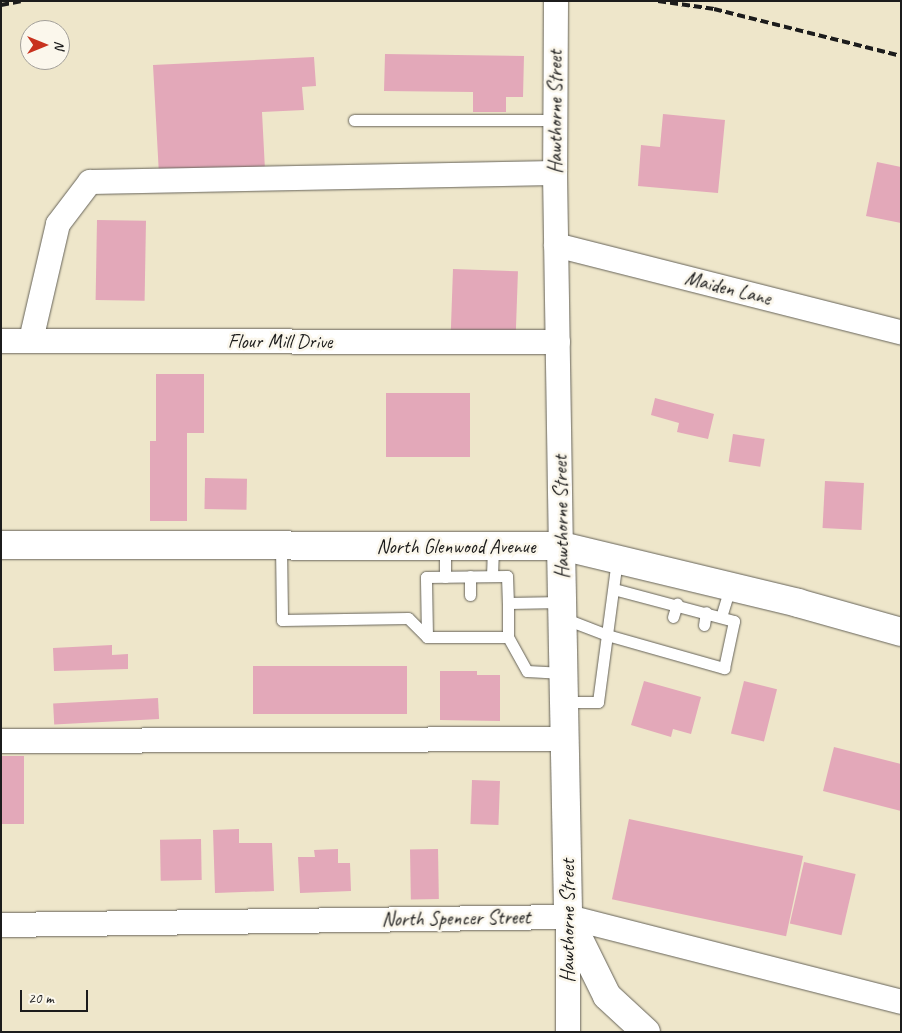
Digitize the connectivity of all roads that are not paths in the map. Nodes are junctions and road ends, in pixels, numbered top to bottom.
1 (556, 1) edge
2 (354, 120) dead end
3 (554, 120) junction
4 (555, 173) junction
5 (556, 245) junction
6 (901, 332) edge
7 (31, 340) junction
8 (1, 341) edge
9 (558, 342) junction
10 (1, 545) edge
11 (281, 546) junction
12 (445, 546) junction
13 (492, 546) junction
14 (561, 546) junction
15 (617, 560) junction
16 (470, 576) junction
17 (492, 576) junction
18 (445, 577) junction
19 (730, 587) junction
20 (614, 588) junction
21 (470, 595) dead end
22 (508, 604) junction
23 (677, 604) junction
24 (563, 610) junction
25 (706, 612) junction
26 (673, 617) dead end
27 (721, 617) junction
28 (704, 625) dead end
29 (901, 632) edge
30 (607, 635) junction
31 (427, 637) junction
32 (508, 637) junction
33 (564, 673) junction
34 (564, 702) junction
35 (565, 739) junction
36 (1, 741) edge
37 (568, 917) junction
38 (1, 925) edge
39 (901, 1002) edge
40 (568, 1032) edge
41 (646, 1032) edge

1 - 3 street, Hawthorne Street
2 - 3 lane
3 - 4 street, Hawthorne Street
4 - 5 street, Hawthorne Street
4 - 7 street
5 - 6 street, Maiden Lane
5 - 9 street, Hawthorne Street
7 - 8 street, Flour Mill Drive
7 - 9 street, Flour Mill Drive
9 - 14 street, Hawthorne Street
10 - 11 main road, North Glenwood Avenue
11 - 12 main road, North Glenwood Avenue
11 - 31 lane
12 - 13 main road, North Glenwood Avenue
12 - 18 lane
13 - 14 main road, North Glenwood Avenue
13 - 17 lane
14 - 15 main road, North Glenwood Avenue
14 - 24 main road, Hawthorne Street
15 - 19 main road, North Glenwood Avenue
15 - 20 lane
16 - 17 lane
16 - 18 lane
16 - 21 lane
17 - 22 lane
18 - 31 lane
19 - 27 lane
19 - 29 main road, North Glenwood Avenue
20 - 23 lane
20 - 30 lane
22 - 24 lane
22 - 32 lane
23 - 25 lane
23 - 26 lane
24 - 30 lane
24 - 33 main road, Hawthorne Street
25 - 27 lane
25 - 28 lane
27 - 30 lane
30 - 34 lane
31 - 32 lane
32 - 33 lane
33 - 34 main road, Hawthorne Street
34 - 35 main road, Hawthorne Street
35 - 36 street
35 - 37 main road, Hawthorne Street
37 - 38 street, North Spencer Street
37 - 39 street, North Spencer Street
37 - 40 street, Hawthorne Street
37 - 41 main road

